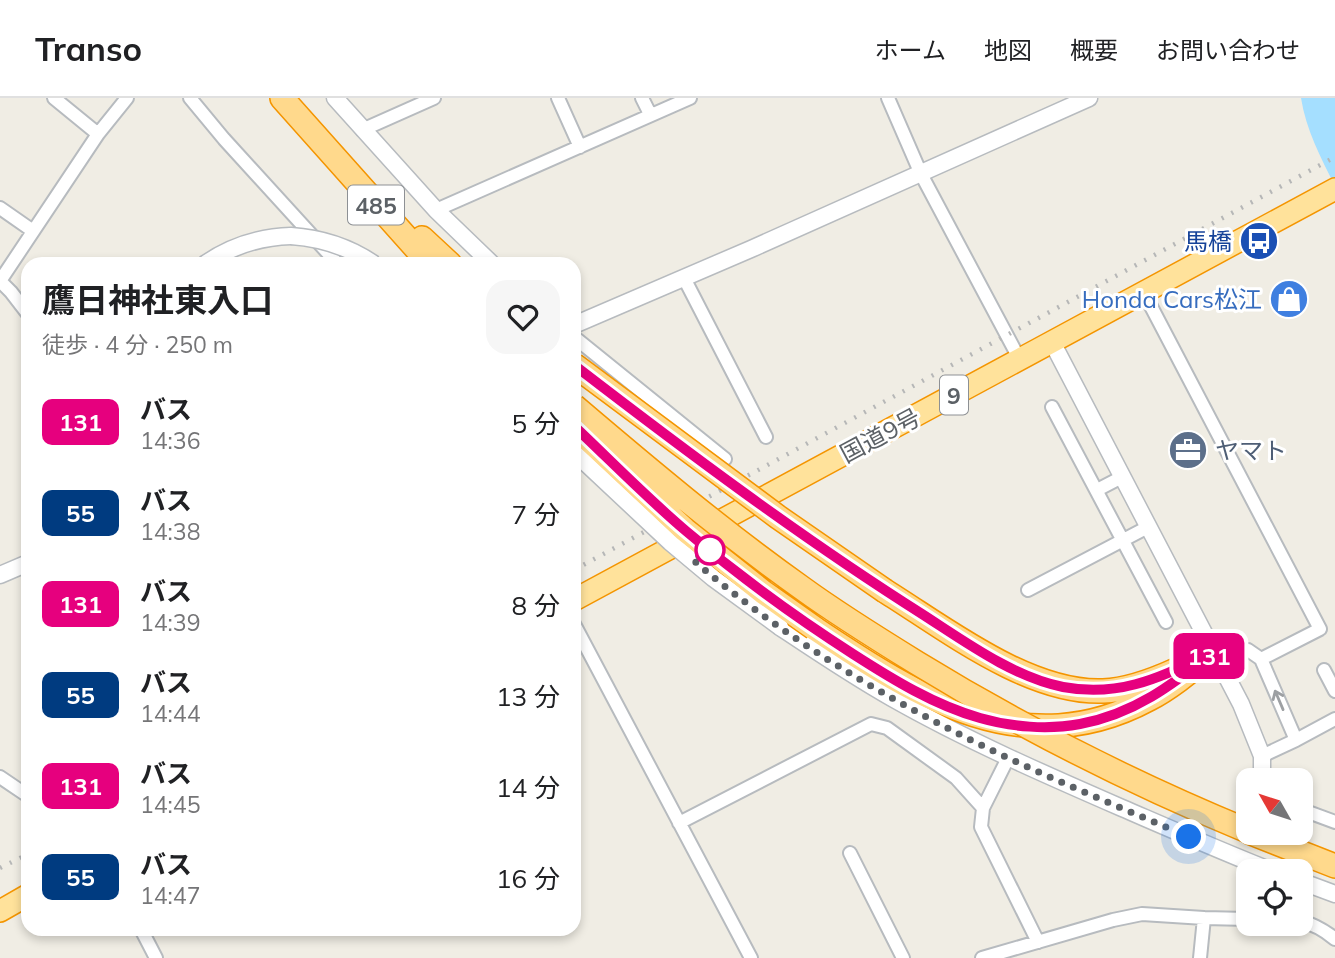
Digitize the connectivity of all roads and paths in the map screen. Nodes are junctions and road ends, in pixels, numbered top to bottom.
1 (54, 98) edge
2 (127, 98) edge
3 (190, 98) edge
4 (282, 98) edge
5 (335, 98) edge
6 (434, 98) edge
7 (558, 98) edge
8 (642, 98) edge
9 (690, 98) edge
10 (888, 98) edge
11 (1089, 98) edge
12 (650, 114) junction
13 (362, 130) junction
14 (98, 134) junction
15 (323, 145) junction
16 (580, 146) junction
17 (921, 174) junction
18 (1334, 190) edge
19 (0, 208) edge
20 (436, 209) junction
21 (33, 231) junction
22 (216, 257) edge
23 (332, 257) edge
24 (361, 257) edge
25 (424, 257) edge
26 (443, 257) edge
27 (485, 257) edge
28 (684, 278) junction
29 (1143, 291) junction
30 (21, 305) edge
31 (581, 322) edge
32 (1052, 342) junction
33 (581, 343) edge
34 (1020, 360) junction
35 (581, 370) edge
36 (1052, 407) dead end
37 (581, 412) edge
38 (581, 433) edge
39 (766, 437) dead end
40 (581, 459) edge
41 (725, 459) dead end
42 (1122, 477) junction
43 (1097, 490) junction
44 (1148, 527) junction
45 (1123, 540) junction
46 (21, 566) edge
47 (0, 575) edge
48 (1028, 590) dead end
49 (581, 596) edge
50 (1166, 622) dead end
51 (581, 637) edge
52 (1214, 652) junction
53 (1261, 659) junction
54 (1324, 670) dead end
55 (1335, 691) edge
56 (1335, 719) edge
57 (1296, 740) junction
58 (1262, 756) junction
59 (1008, 758) junction
60 (1262, 768) edge
61 (0, 777) edge
62 (21, 791) edge
63 (983, 808) junction
64 (1313, 814) edge
65 (1335, 822) edge
66 (679, 823) junction
67 (1236, 826) edge
68 (1238, 845) edge
69 (1282, 845) edge
70 (850, 853) dead end
71 (1233, 856) junction
72 (1241, 859) edge
73 (1335, 866) edge
74 (1313, 886) edge
75 (1335, 894) edge
76 (21, 899) edge
77 (0, 911) edge
78 (1204, 918) junction
79 (1236, 919) edge
80 (1313, 924) edge
81 (145, 936) edge
82 (1335, 939) edge
83 (1038, 942) junction
84 (156, 958) edge
85 (751, 958) edge
86 (903, 958) edge
87 (982, 958) edge
88 (1200, 958) edge

1 - 14 street
2 - 14 street
3 - 23 street
4 - 15 highway, 485
5 - 13 street
6 - 13 street
7 - 16 street
8 - 12 street
9 - 12 street
10 - 17 street
11 - 17 street
12 - 16 street
13 - 20 street
14 - 21 street
15 - 25 highway, 485
15 - 26 highway
16 - 20 street
17 - 28 street
17 - 34 street
18 - 29 highway, 国道9号 / 9
19 - 21 street
20 - 27 street
21 - 30 street
22 - 24 street, bridge
28 - 31 street
28 - 39 street
29 - 32 highway, 国道9号 / 9
29 - 53 street
32 - 34 highway, 国道9号 / 9
32 - 42 street
33 - 41 street
34 - 49 highway, 国道9号 / 9
35 - 52 highway, bridge
36 - 43 street
37 - 67 highway, bridge
38 - 52 highway, bridge
40 - 59 street, bridge
42 - 43 street
42 - 44 street
43 - 45 street
44 - 45 street
44 - 52 street
45 - 48 street
45 - 50 street
46 - 47 street
51 - 66 street
52 - 53 street
52 - 58 street
57 -> 53 street
54 - 55 street
56 - 57 street
57 - 58 street
58 - 60 street
59 - 63 street
59 - 71 street
61 - 62 street
63 - 66 street
63 - 83 street
64 - 65 street
66 - 85 street
68 - 71 street
69 - 73 highway
70 - 86 street
71 - 72 street
74 - 75 street
76 - 77 highway
78 - 79 street
78 - 83 street
78 - 88 street
80 - 82 street
81 - 84 street
83 - 87 street

